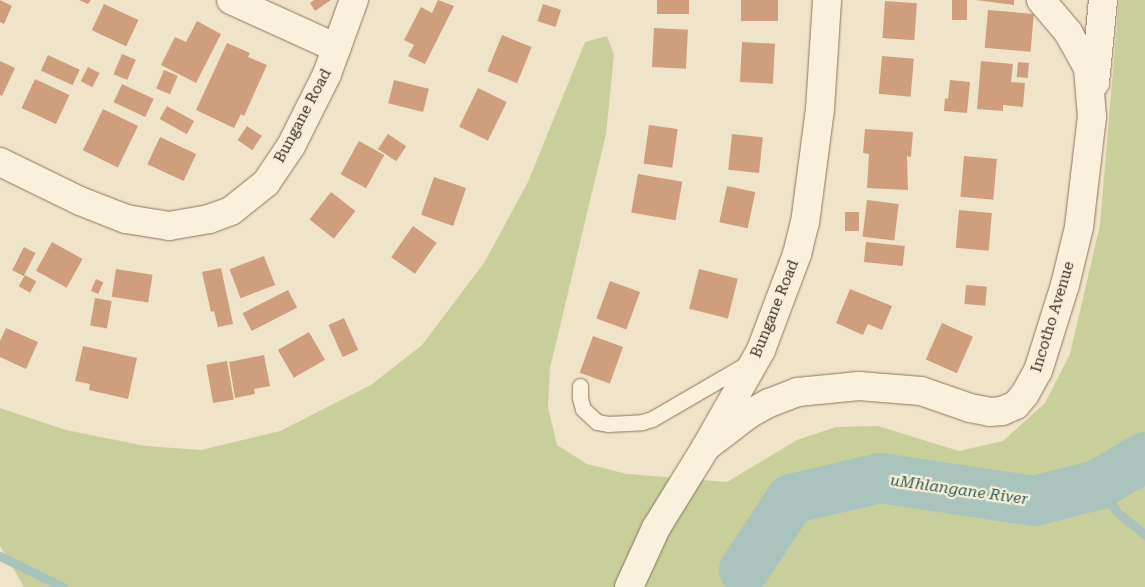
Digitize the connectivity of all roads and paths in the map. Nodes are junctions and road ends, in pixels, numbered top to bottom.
1 (231, 0) edge
2 (354, 0) edge
3 (827, 0) edge
4 (1041, 0) edge
5 (1103, 0) edge
6 (336, 48) junction
7 (1092, 117) junction
8 (0, 162) edge
9 (756, 358) junction
10 (580, 386) dead end
11 (706, 447) junction
12 (629, 587) edge

1 - 6 street
2 - 6 street, Bungane Road
3 - 9 street, Bungane Road
4 - 7 street, Incotho Avenue
5 - 7 street
6 - 8 street, Bungane Road
7 - 11 street, Incotho Avenue
9 - 10 lane
9 - 11 street, Bungane Road
11 - 12 street, Bungane Road

